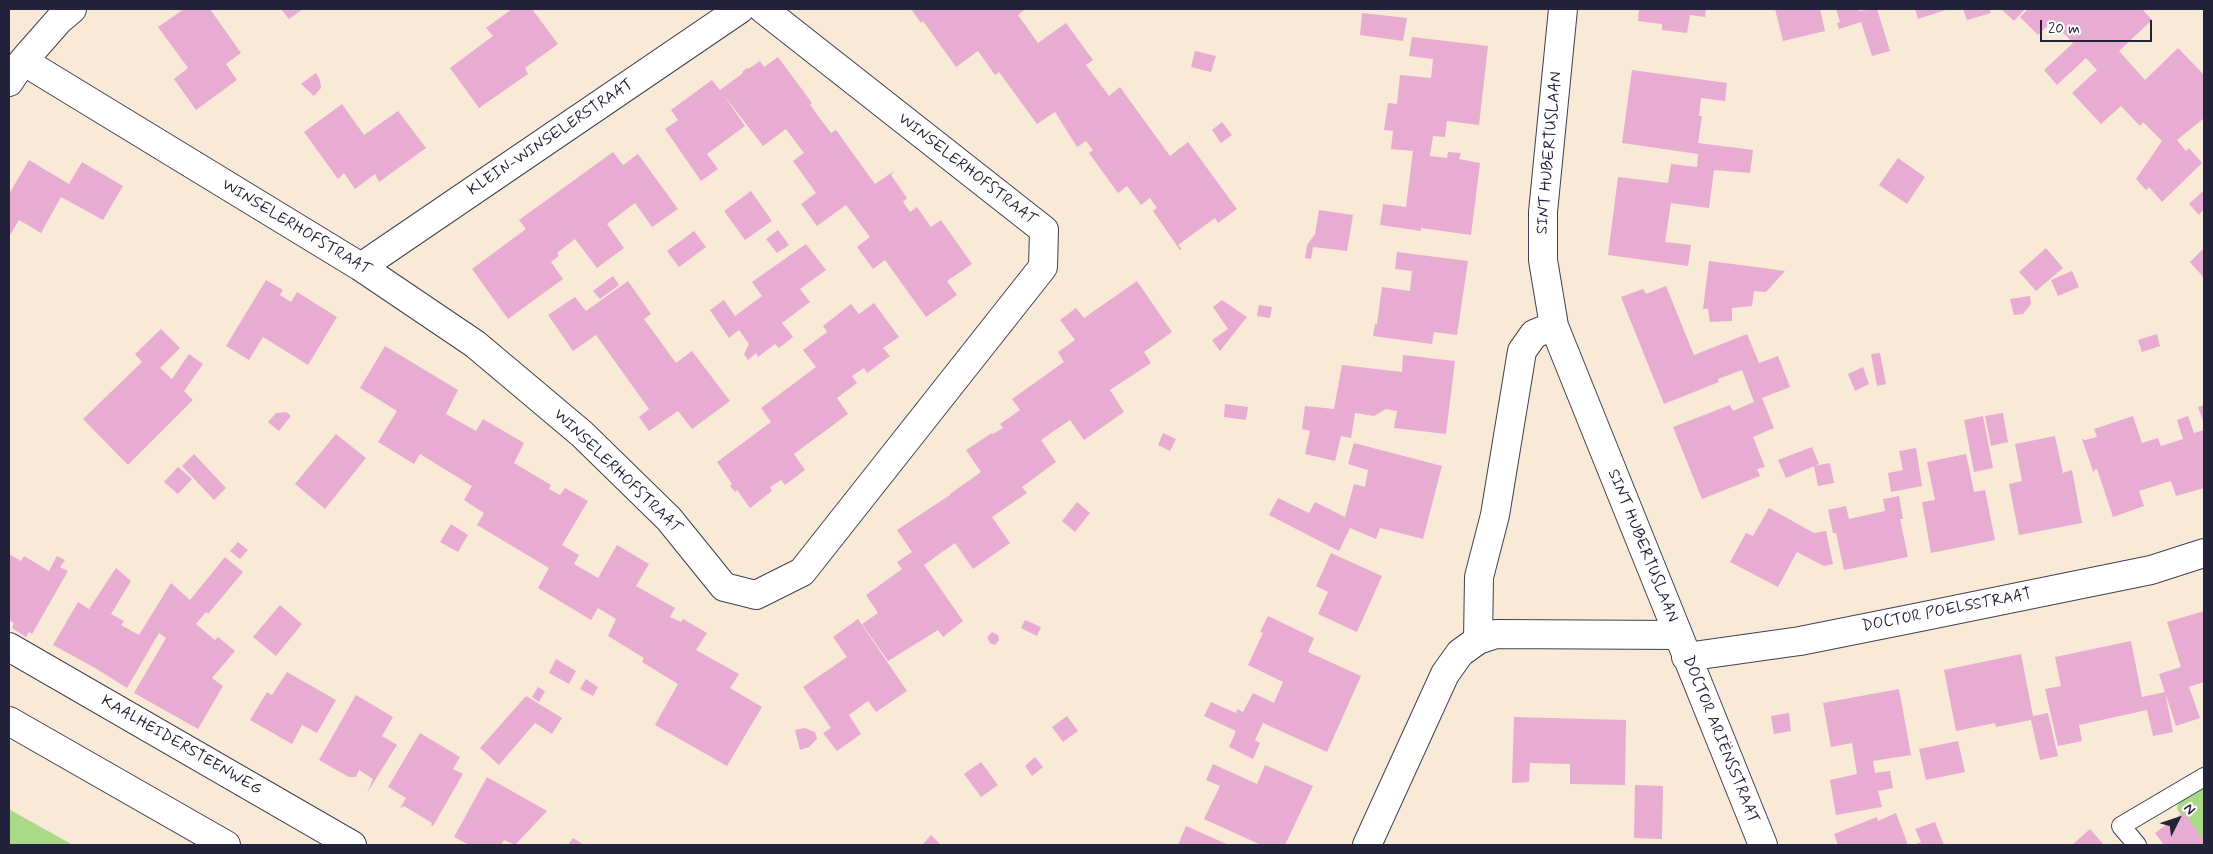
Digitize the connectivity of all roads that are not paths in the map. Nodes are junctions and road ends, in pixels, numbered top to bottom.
1 (72, 9) edge
2 (740, 9) edge
3 (763, 9) edge
4 (1563, 9) edge
5 (16, 72) edge
6 (361, 267) junction
7 (1554, 326) junction
8 (2204, 553) edge
9 (1478, 640) junction
10 (1682, 646) junction
11 (9, 648) edge
12 (9, 721) edge
13 (2204, 777) edge
14 (226, 845) edge
15 (352, 845) edge
16 (1367, 845) edge
17 (1762, 845) edge
18 (2137, 845) edge

1 - 5 street
2 - 6 street, KLEIN-WINSELERSTRAAT
3 - 6 street, WINSELERHOFSTRAAT
4 - 7 street, SINT HUBERTUSLAAN
5 - 6 street, WINSELERHOFSTRAAT
7 - 9 street
7 - 10 street, SINT HUBERTUSLAAN
8 - 10 street, DOCTOR POELSSTRAAT
9 - 10 street, SINT HUBERTUSLAAN
9 - 16 street, SINT HUBERTUSLAAN
10 - 17 street, DOCTOR ARIËNSSTRAAT
11 - 15 street, KAALHEIDERSTEENWEG
12 - 14 street
13 - 18 lane

